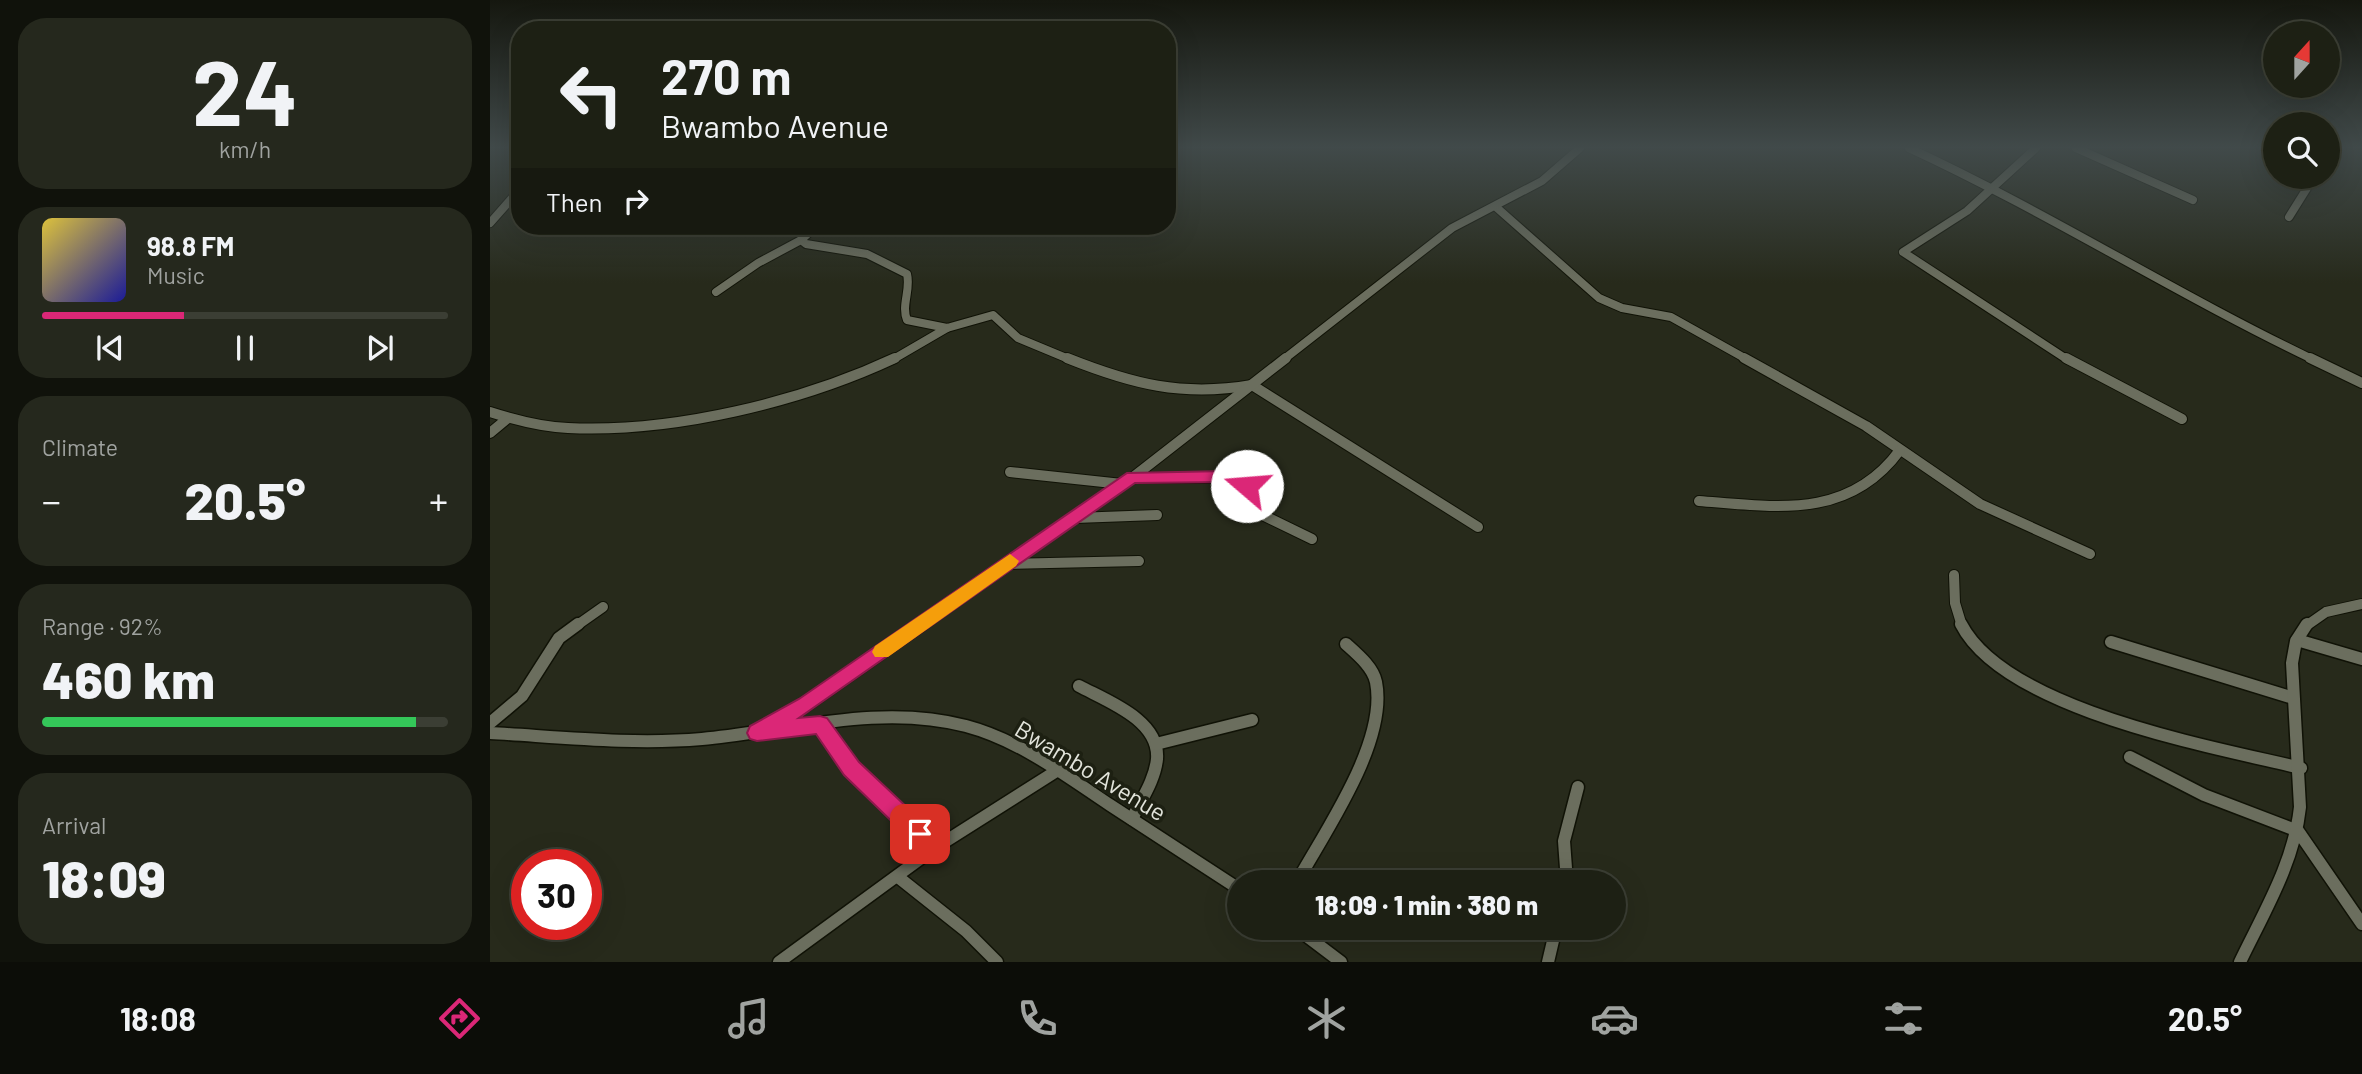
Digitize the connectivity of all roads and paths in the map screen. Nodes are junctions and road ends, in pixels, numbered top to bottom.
1 (1521, 193) edge
2 (1989, 193) edge
3 (2004, 193) edge
4 (2177, 193) edge
5 (2305, 193) edge
6 (511, 198) edge
7 (2193, 200) dead end
8 (511, 206) edge
9 (1496, 207) junction
10 (501, 209) junction
11 (490, 214) edge
12 (2289, 217) dead end
13 (490, 223) edge
14 (806, 235) edge
15 (801, 240) junction
16 (716, 292) dead end
17 (947, 328) junction
18 (2362, 383) edge
19 (1252, 385) junction
20 (490, 412) edge
21 (508, 418) junction
22 (2182, 419) dead end
23 (490, 433) edge
24 (1900, 450) junction
25 (1010, 472) dead end
26 (1132, 478) junction
27 (1122, 484) junction
28 (1699, 501) dead end
29 (1157, 515) dead end
30 (1074, 518) junction
31 (1478, 527) dead end
32 (1312, 539) dead end
33 (2090, 554) dead end
34 (1139, 561) dead end
35 (1005, 564) junction
36 (1954, 575) dead end
37 (2362, 604) edge
38 (603, 607) dead end
39 (2297, 640) junction
40 (2111, 642) dead end
41 (1346, 644) dead end
42 (2362, 659) edge
43 (1079, 686) dead end
44 (2290, 697) junction
45 (1252, 720) dead end
46 (490, 723) edge
47 (820, 724) junction
48 (490, 733) edge
49 (757, 733) junction
50 (1156, 744) junction
51 (2130, 757) dead end
52 (2301, 768) junction
53 (1058, 770) junction
54 (1578, 787) dead end
55 (1132, 819) junction
56 (2298, 831) junction
57 (935, 848) junction
58 (1303, 870) edge
59 (1568, 870) edge
60 (898, 877) junction
61 (1227, 881) edge
62 (2362, 924) edge
63 (1312, 940) edge
64 (1553, 940) edge
65 (779, 962) edge
66 (997, 962) edge
67 (1341, 962) edge
68 (1548, 962) edge
69 (2240, 962) edge

1 - 9 street
2 - 22 street
3 - 18 street
4 - 7 street
5 - 12 street
6 - 10 street
8 - 10 street
9 - 19 street
9 - 24 street
10 - 11 street
10 - 13 street
14 - 15 street
15 - 16 street
15 - 17 street
17 - 19 street
17 - 21 street
19 - 26 street
19 - 31 street
20 - 21 street
21 - 23 street
24 - 28 street
24 - 33 street
25 - 27 street
26 - 27 street
26 - 32 street
27 - 30 street
29 - 30 street
30 - 35 street
34 - 35 street
35 - 49 street
36 - 52 street
37 - 39 street
38 - 46 street
39 - 42 street
39 - 44 street
40 - 44 street
41 - 58 street
43 - 50 street
44 - 52 street
45 - 50 street
47 - 49 street, Bwambo Avenue
47 - 53 street, Bwambo Avenue
47 - 57 street
48 - 49 street, Bwambo Avenue
50 - 55 street
51 - 56 street
52 - 56 street
53 - 55 street, Bwambo Avenue
53 - 57 street
54 - 59 street
55 - 61 street, Bwambo Avenue
56 - 62 street
56 - 69 street
57 - 60 street
60 - 65 street
60 - 66 street
63 - 67 street
64 - 68 street

